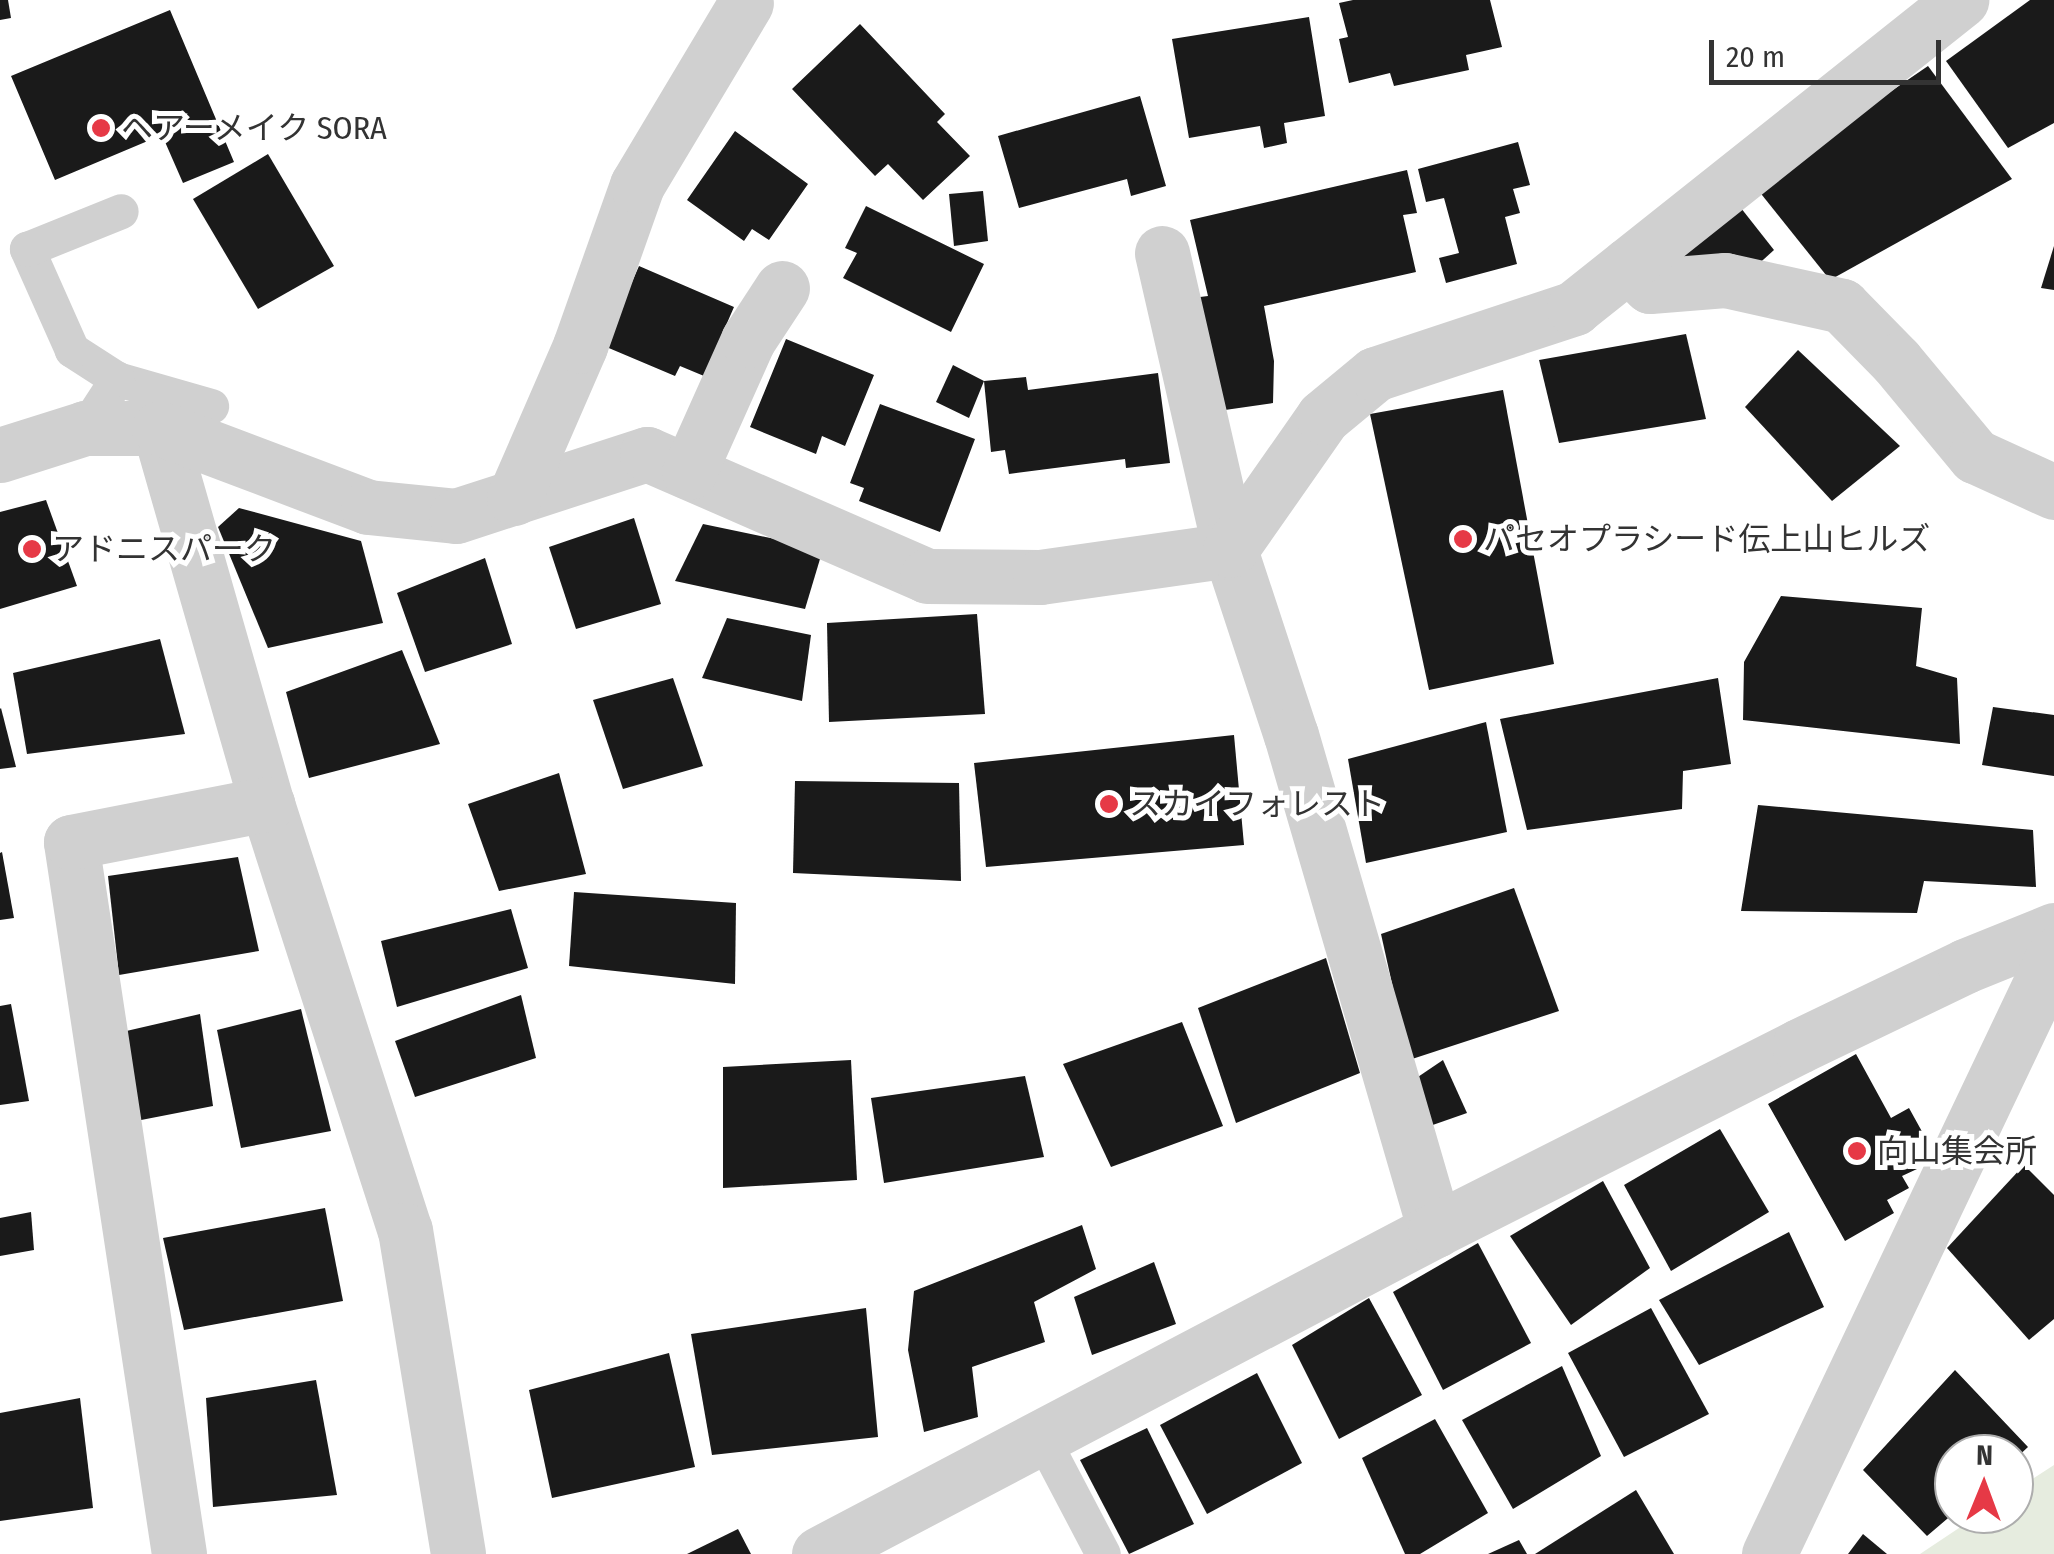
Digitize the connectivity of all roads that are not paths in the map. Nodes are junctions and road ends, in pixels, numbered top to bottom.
1 (1960, 0) edge
2 (746, 3) dead end
3 (121, 210) dead end
4 (1162, 253) dead end
5 (1628, 265) junction
6 (782, 288) dead end
7 (117, 379) junction
8 (211, 406) dead end
9 (85, 428) junction
10 (159, 428) junction
11 (0, 455) edge
12 (689, 472) junction
13 (2054, 492) edge
14 (514, 498) junction
15 (1230, 550) junction
16 (267, 804) junction
17 (2054, 930) edge
18 (2050, 978) edge
19 (1436, 1230) junction
20 (1041, 1436) junction
21 (179, 1554) edge
22 (458, 1554) edge
23 (819, 1554) edge
24 (1103, 1554) edge
25 (1770, 1554) edge

1 - 5 street
2 - 14 street
3 - 7 lane
4 - 15 street
5 - 13 street
5 - 15 street
6 - 12 street
7 - 8 lane
7 - 9 lane
9 - 10 street
9 - 11 street
10 - 14 street
10 - 16 street
12 - 14 street
12 - 15 street
15 - 19 street
16 - 21 street
16 - 22 street
17 - 19 street
18 - 25 street
19 - 20 street
20 - 23 street
20 - 24 lane

